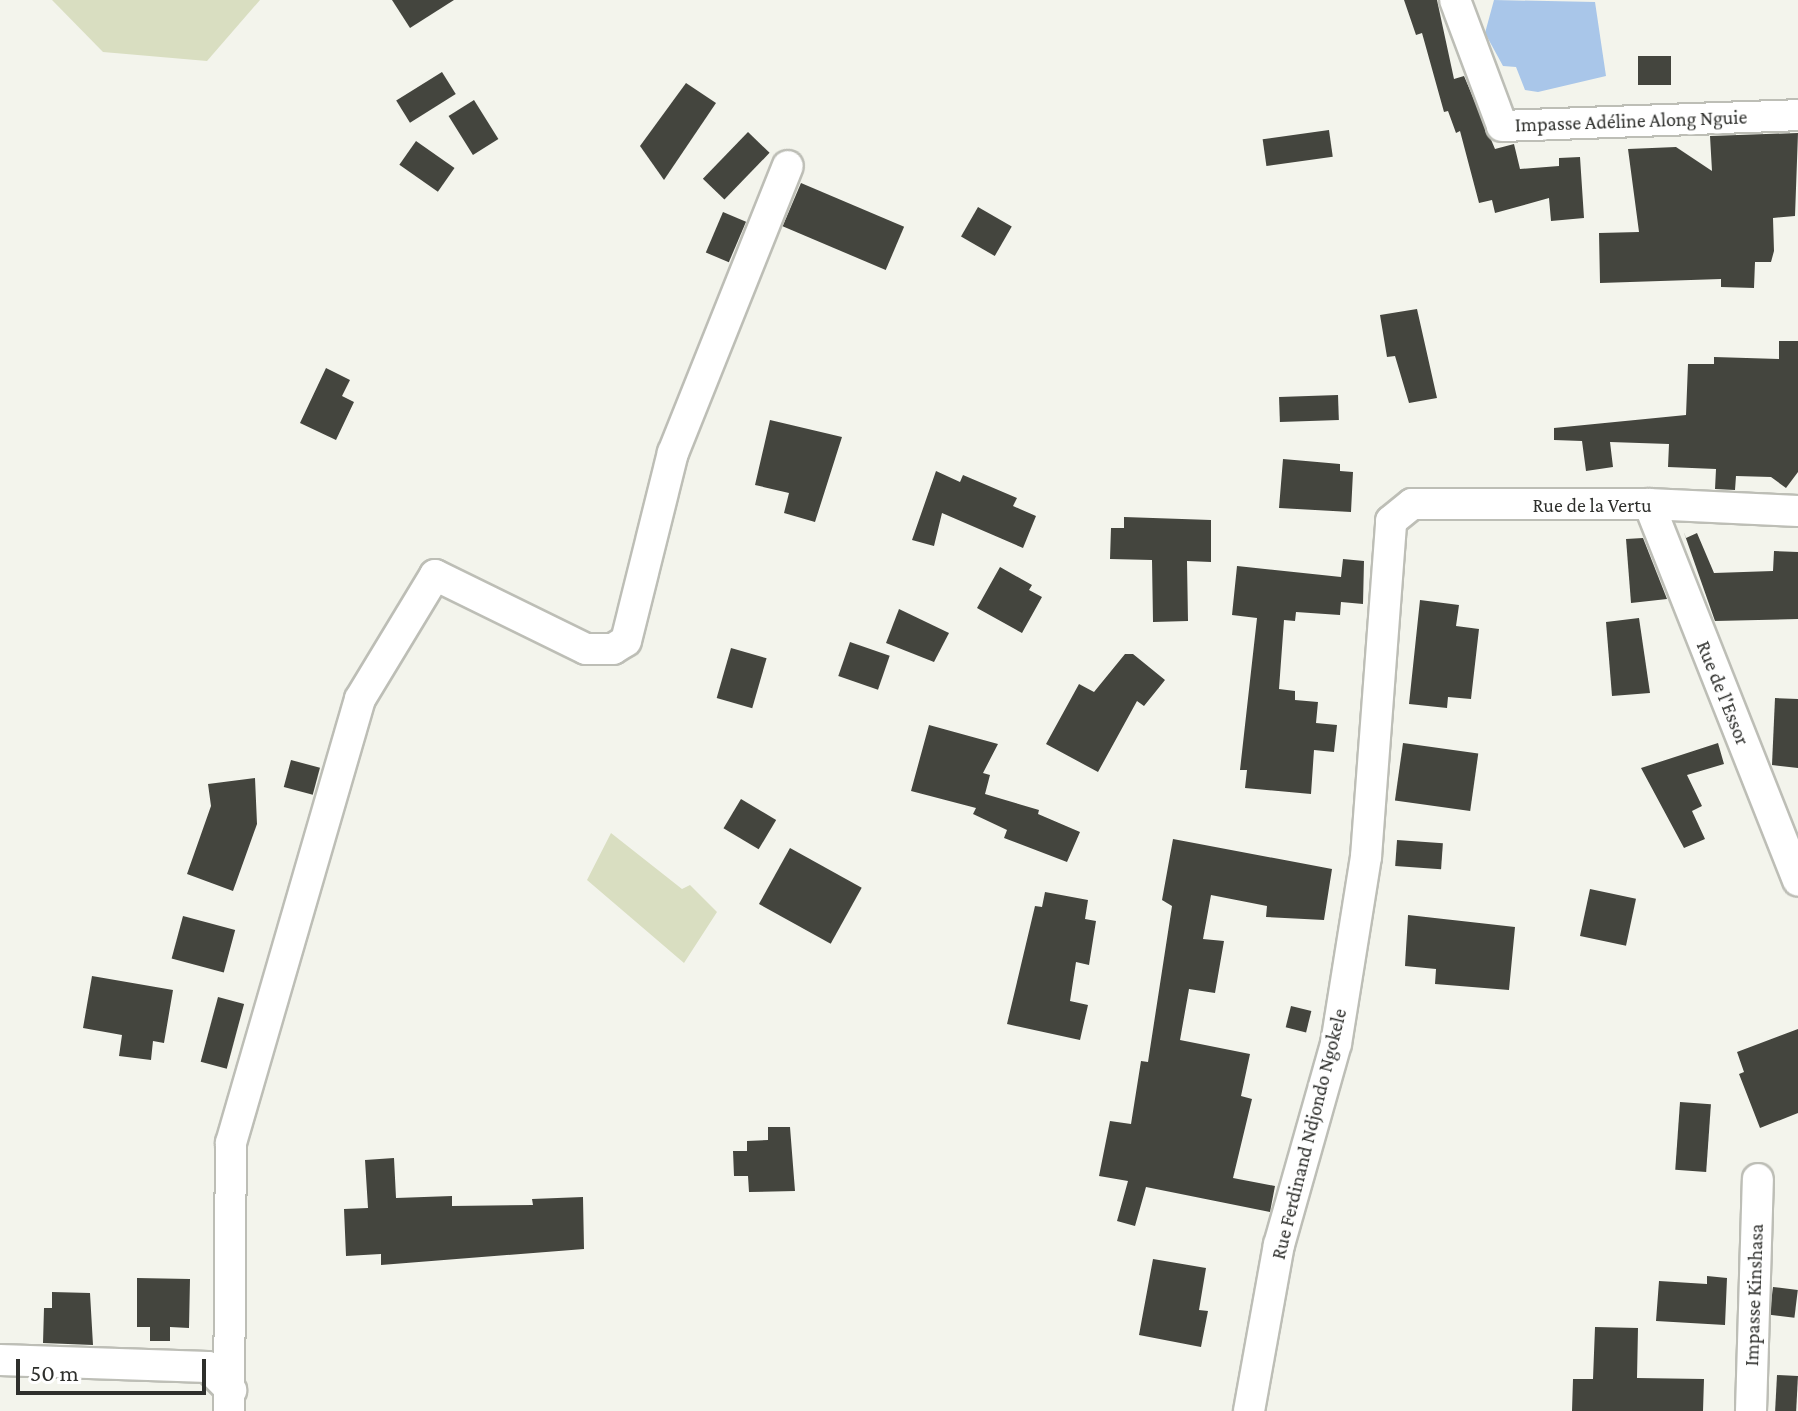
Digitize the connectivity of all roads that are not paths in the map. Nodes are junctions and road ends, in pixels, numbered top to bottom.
1 (1455, 0) edge
2 (1798, 115) edge
3 (788, 166) dead end
4 (1649, 504) junction
5 (1798, 511) edge
6 (1391, 521) joint
7 (1798, 881) edge
8 (1758, 1179) dead end
9 (0, 1360) edge
10 (230, 1400) edge
11 (1249, 1411) edge
12 (1751, 1411) edge

1 - 2 street, Impasse Adéline Along Nguie
3 - 10 street
4 - 5 street, Rue de la Vertu
4 - 6 street, Rue de la Vertu
4 - 7 street, Rue de l'Essor
6 - 11 street, Rue Ferdinand Ndjondo Ngokele
8 - 12 street, Impasse Kinshasa
9 - 10 street

